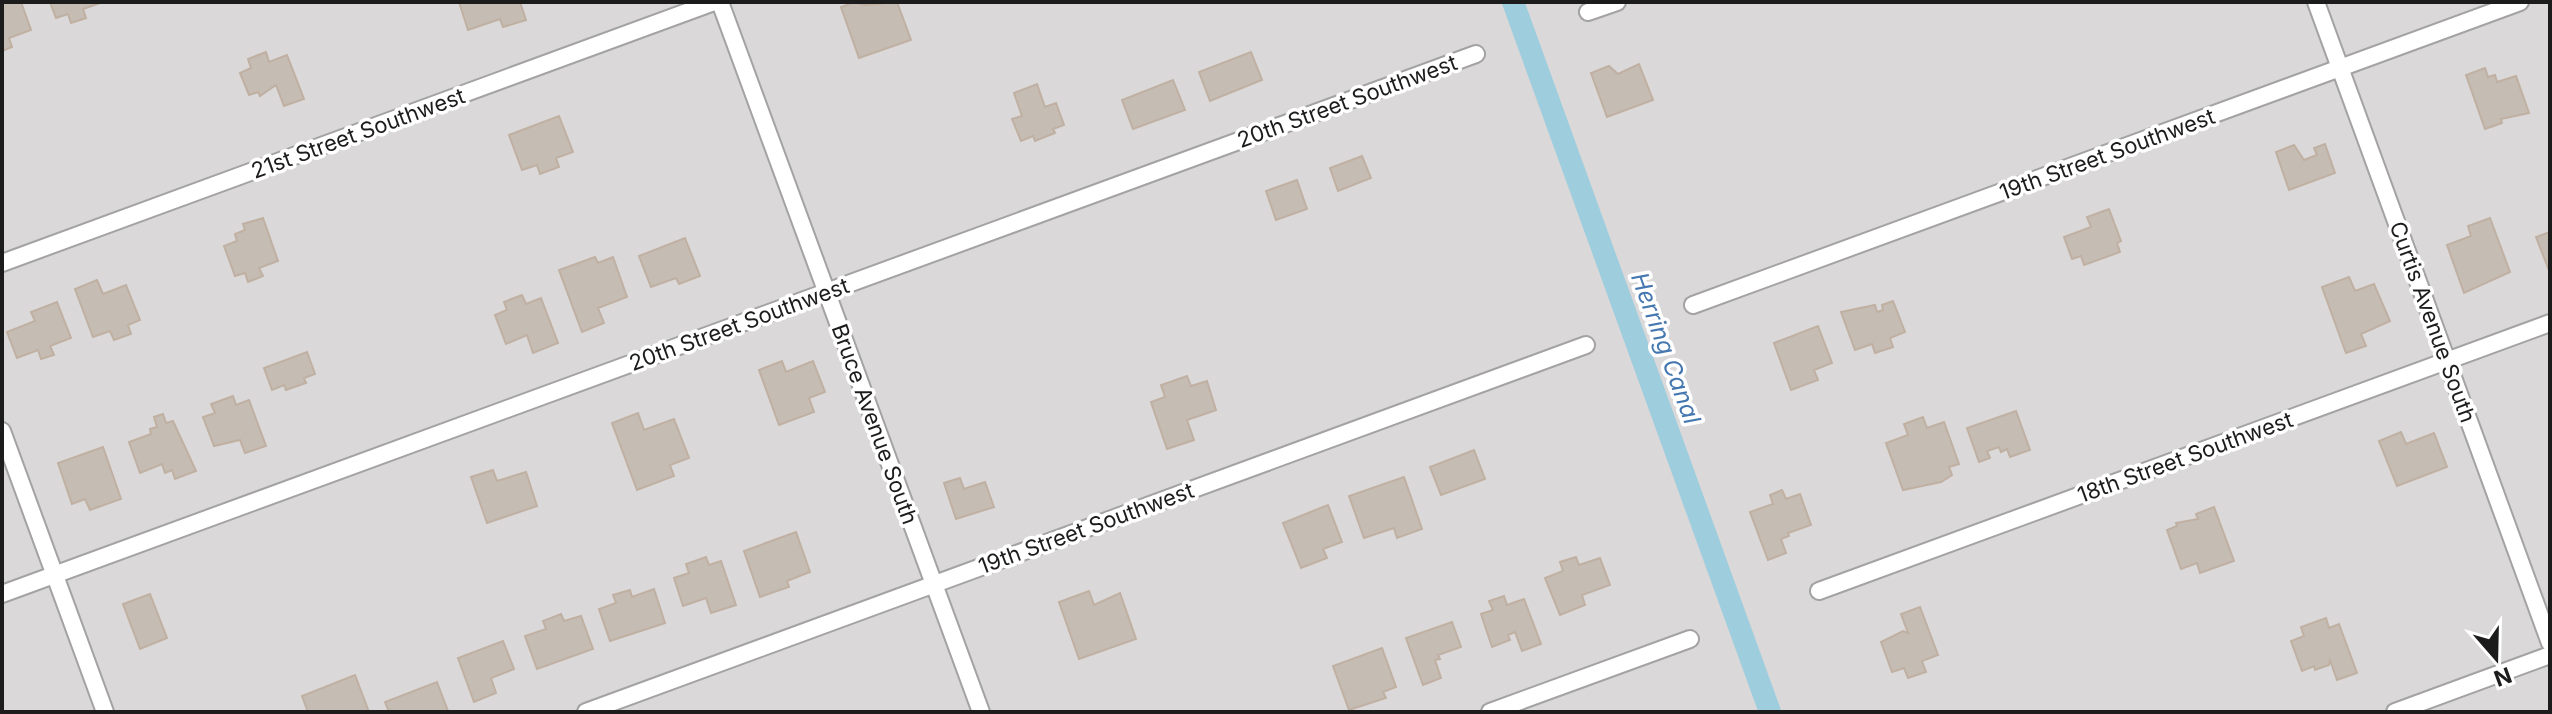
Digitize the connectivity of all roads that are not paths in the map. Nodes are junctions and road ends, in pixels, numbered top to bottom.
1 (717, 2) edge
2 (1617, 2) edge
3 (2316, 2) edge
4 (2520, 2) edge
5 (1588, 12) dead end
6 (1476, 54) dead end
7 (2340, 68) junction
8 (2, 263) edge
9 (827, 291) junction
10 (1693, 305) dead end
11 (2550, 323) edge
12 (1586, 345) dead end
13 (2447, 360) junction
14 (2, 431) edge
15 (55, 574) junction
16 (933, 584) junction
17 (1819, 591) dead end
18 (2, 594) edge
19 (1690, 639) dead end
20 (2550, 643) edge
21 (2550, 655) edge
22 (105, 712) edge
23 (586, 712) edge
24 (981, 712) edge
25 (1490, 712) edge
26 (2395, 712) edge

1 - 8 street, 21st Street Southwest
1 - 9 street, Bruce Avenue South
2 - 5 street
3 - 7 street, Curtis Avenue South
4 - 7 street, 19th Street Southwest
6 - 9 street, 20th Street Southwest
7 - 10 street, 19th Street Southwest
7 - 13 street, Curtis Avenue South
9 - 15 street, 20th Street Southwest
9 - 16 street, Bruce Avenue South
11 - 13 street, 18th Street Southwest
12 - 16 street, 19th Street Southwest
13 - 17 street, 18th Street Southwest
13 - 20 street, Curtis Avenue South
14 - 15 street
15 - 18 street, 20th Street Southwest
15 - 22 street
16 - 23 street, 19th Street Southwest
16 - 24 street, Bruce Avenue South
19 - 25 street
21 - 26 street

